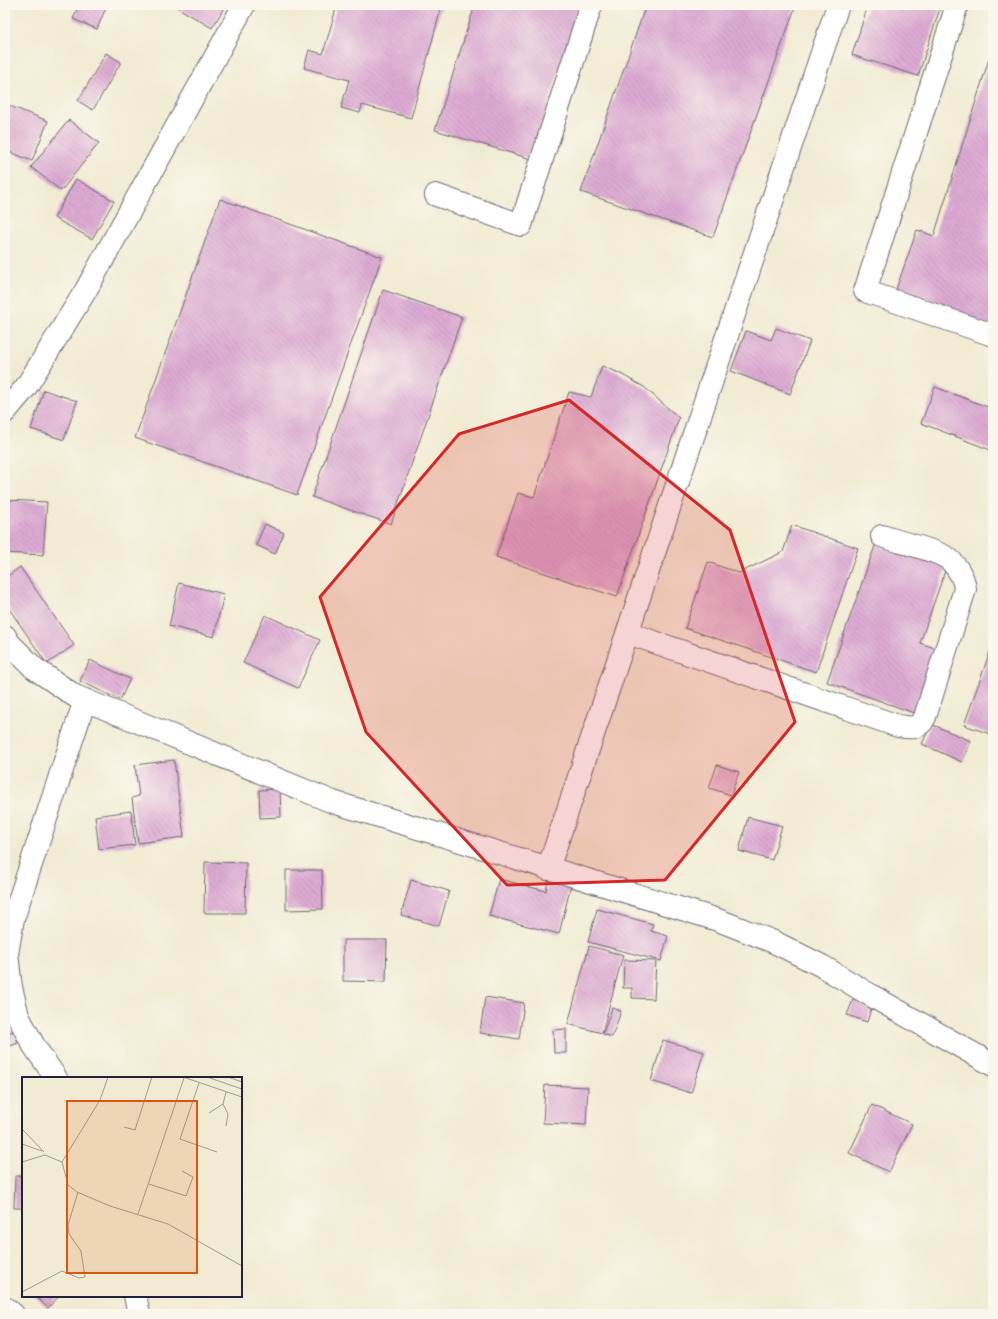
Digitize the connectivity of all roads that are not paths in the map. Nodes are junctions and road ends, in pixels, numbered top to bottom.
1 (244, 5) edge
2 (591, 5) edge
3 (838, 5) edge
4 (957, 5) edge
5 (436, 196) dead end
6 (993, 335) edge
7 (5, 412) edge
8 (882, 536) dead end
9 (628, 633) junction
10 (5, 636) edge
11 (85, 700) junction
12 (548, 869) junction
13 (993, 1065) edge
14 (55, 1077) edge
15 (135, 1297) edge
16 (5, 1308) edge
17 (13, 1314) edge
18 (139, 1314) edge

1 - 7 street
2 - 5 street
3 - 9 street
4 - 6 street
8 - 9 street
9 - 12 street
10 - 11 street
11 - 12 street
11 - 14 street
12 - 13 street
15 - 18 street
16 - 17 street

